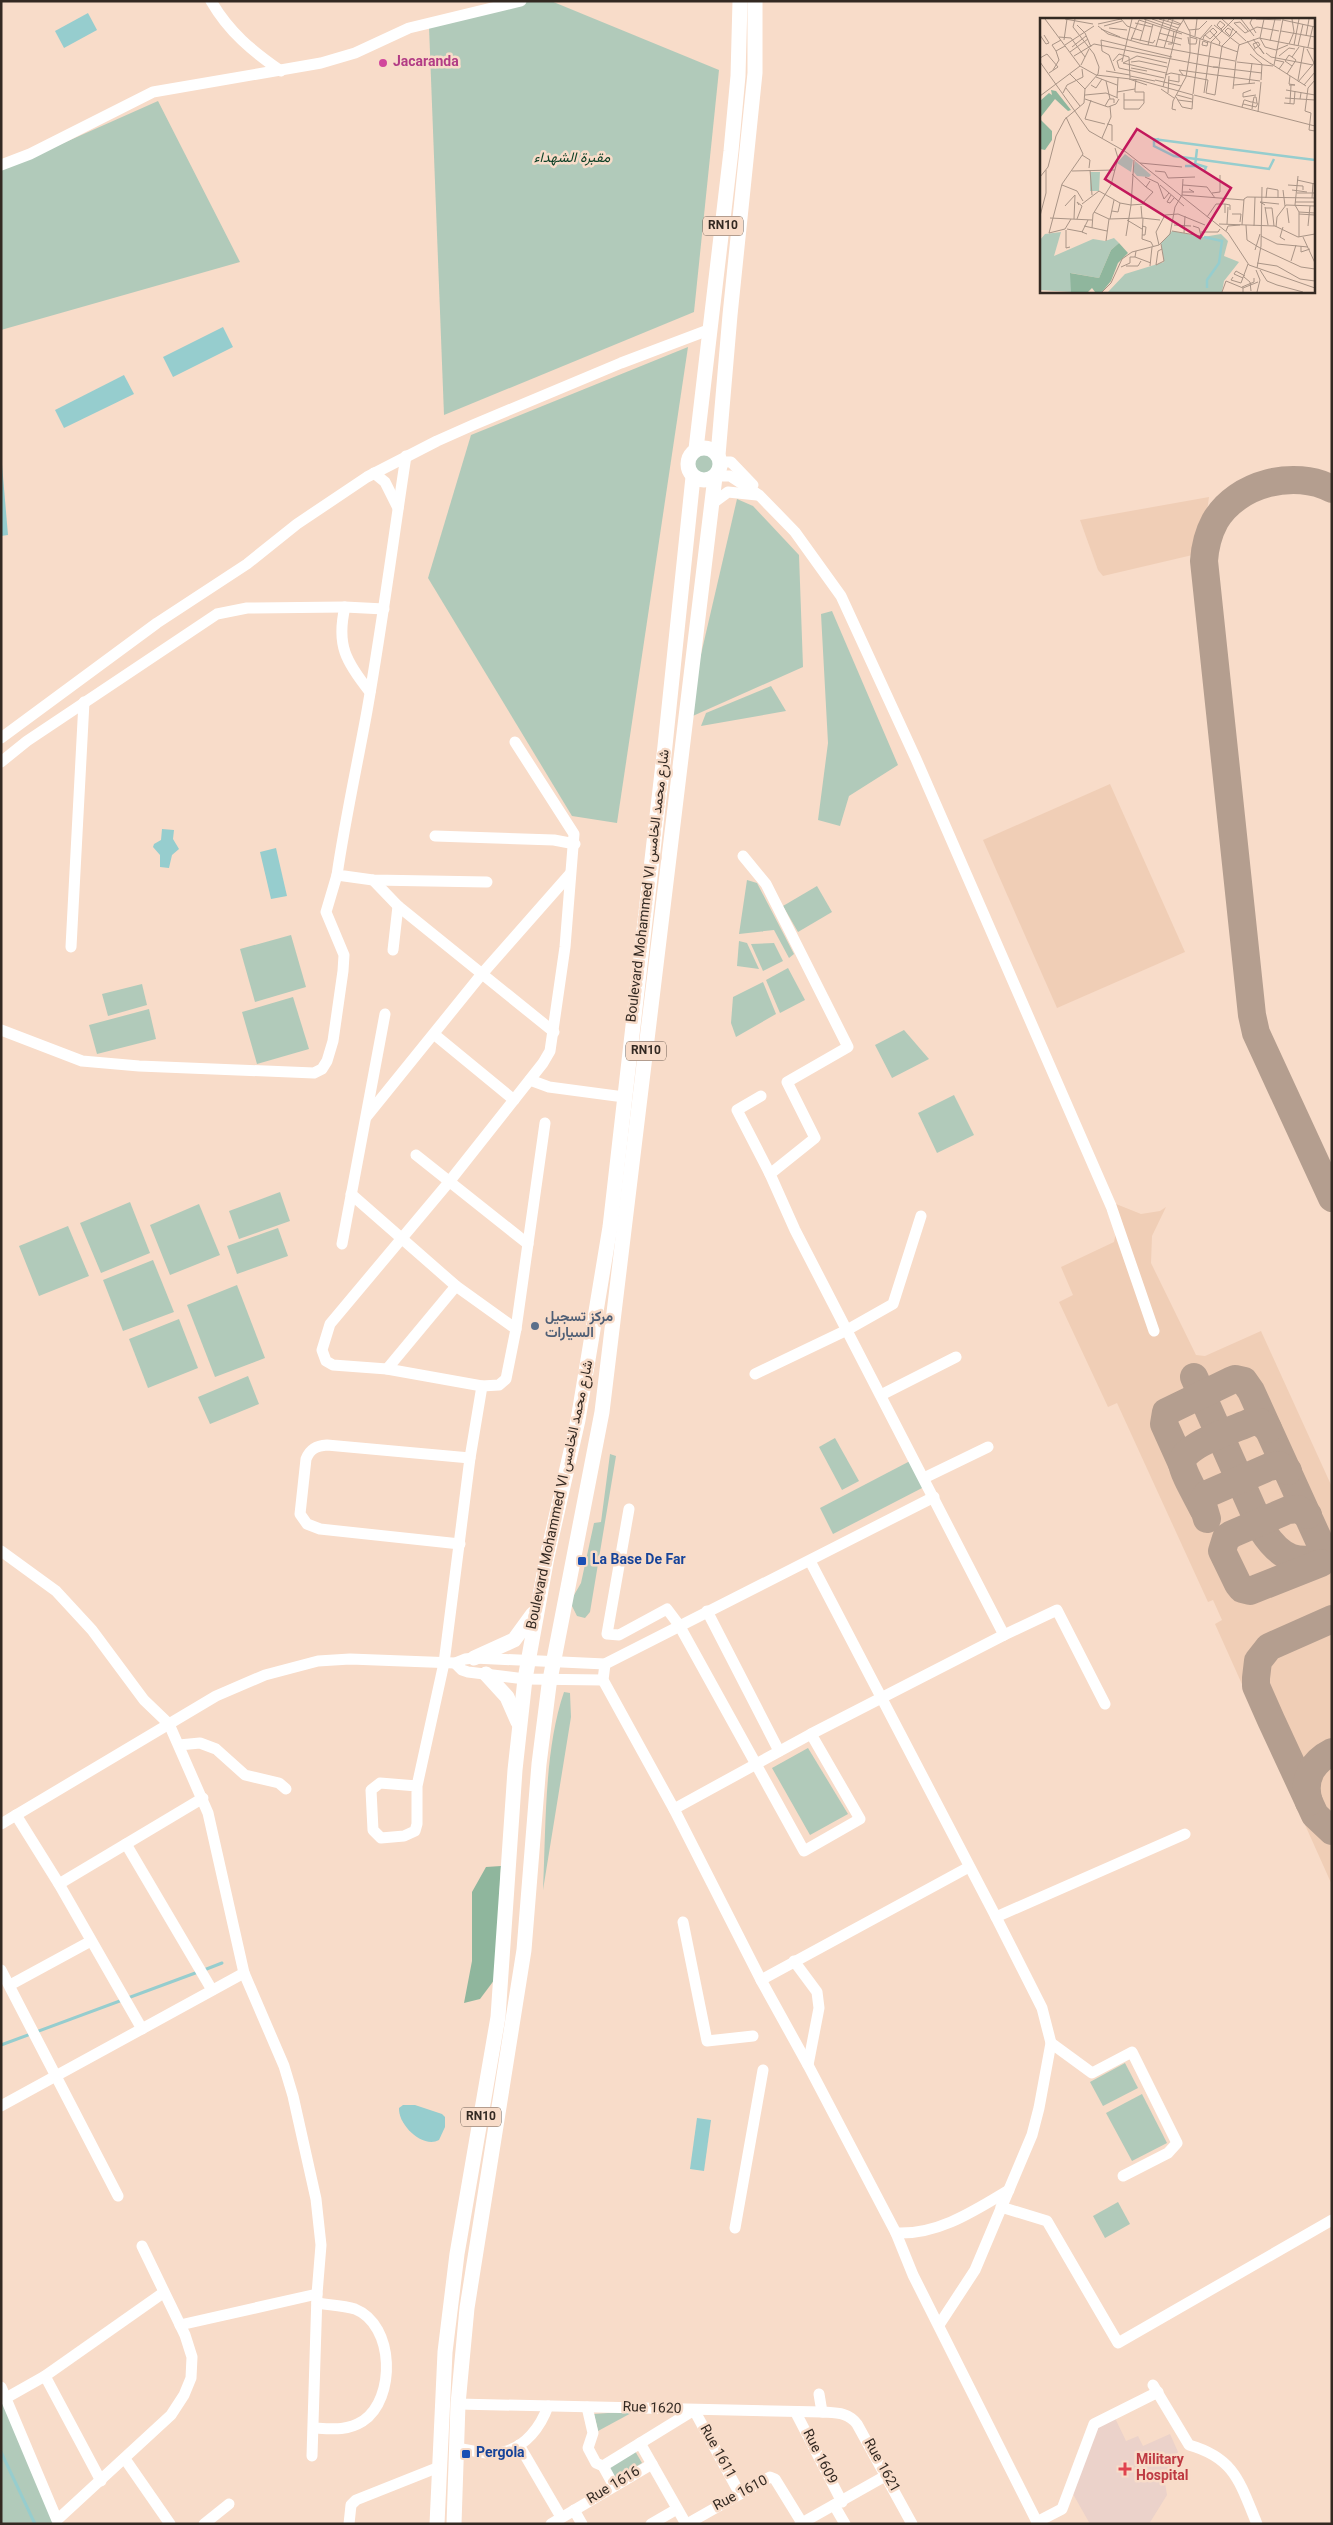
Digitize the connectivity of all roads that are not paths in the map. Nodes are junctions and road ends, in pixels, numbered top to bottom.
1 (211, 1) edge
2 (521, 1) edge
3 (740, 1) edge
4 (756, 1) edge
5 (761, 1) edge
6 (757, 34) junction
7 (281, 71) junction
8 (1, 165) edge
9 (711, 330) junction
10 (696, 449) junction
11 (406, 456) junction
12 (717, 468) junction
13 (374, 473) junction
14 (693, 476) junction
15 (759, 495) junction
16 (713, 503) junction
17 (398, 509) junction
18 (345, 607) junction
19 (384, 609) junction
20 (370, 692) junction
21 (84, 702) junction
22 (1, 738) edge
23 (515, 742) dead end
24 (1, 762) edge
25 (435, 836) dead end
26 (575, 844) junction
27 (743, 856) dead end
28 (570, 874) junction
29 (336, 875) junction
30 (373, 880) junction
31 (487, 882) dead end
32 (398, 906) junction
33 (71, 948) dead end
34 (393, 950) dead end
35 (481, 975) junction
36 (385, 1014) dead end
37 (1, 1030) edge
38 (554, 1032) junction
39 (435, 1034) junction
40 (530, 1080) junction
41 (761, 1096) dead end
42 (624, 1097) junction
43 (514, 1100) junction
44 (367, 1116) junction
45 (545, 1123) dead end
46 (416, 1155) dead end
47 (770, 1174) junction
48 (449, 1182) junction
49 (351, 1194) junction
50 (921, 1216) dead end
51 (401, 1240) junction
52 (342, 1244) dead end
53 (528, 1244) junction
54 (456, 1286) junction
55 (516, 1329) junction
56 (847, 1330) junction
57 (1154, 1331) dead end
58 (956, 1357) dead end
59 (387, 1370) junction
60 (755, 1374) dead end
61 (482, 1386) junction
62 (881, 1395) junction
63 (988, 1446) dead end
64 (470, 1458) junction
65 (924, 1478) junction
66 (934, 1497) junction
67 (629, 1509) dead end
68 (460, 1544) junction
69 (1, 1551) edge
70 (810, 1561) junction
71 (538, 1606) junction
72 (707, 1611) junction
73 (679, 1625) junction
74 (1004, 1635) junction
75 (474, 1658) junction
76 (527, 1662) junction
77 (450, 1663) junction
78 (553, 1663) junction
79 (605, 1664) junction
80 (486, 1674) junction
81 (525, 1678) junction
82 (550, 1680) junction
83 (603, 1680) junction
84 (881, 1697) junction
85 (1105, 1704) dead end
86 (169, 1724) junction
87 (519, 1726) junction
88 (811, 1734) junction
89 (179, 1745) junction
90 (780, 1751) junction
91 (755, 1766) junction
92 (417, 1786) junction
93 (286, 1789) dead end
94 (203, 1798) junction
95 (674, 1809) junction
96 (16, 1815) junction
97 (1, 1824) edge
98 (1185, 1834) dead end
99 (126, 1844) junction
100 (969, 1867) junction
101 (59, 1884) junction
102 (996, 1917) junction
103 (683, 1922) dead end
104 (91, 1941) junction
105 (794, 1961) junction
106 (1, 1970) edge
107 (244, 1973) junction
108 (760, 1980) junction
109 (10, 1985) junction
110 (212, 1990) junction
111 (142, 2029) junction
112 (753, 2036) dead end
113 (1050, 2043) junction
114 (808, 2065) junction
115 (763, 2070) dead end
116 (57, 2075) junction
117 (1, 2106) edge
118 (1123, 2176) dead end
119 (1008, 2190) junction
120 (118, 2196) dead end
121 (1001, 2207) junction
122 (1332, 2220) edge
123 (735, 2228) dead end
124 (896, 2234) junction
125 (142, 2246) dead end
126 (163, 2293) junction
127 (317, 2299) junction
128 (180, 2325) junction
129 (939, 2325) junction
130 (445, 2352) junction
131 (462, 2355) junction
132 (45, 2376) junction
133 (1, 2387) edge
134 (819, 2394) dead end
135 (6, 2398) junction
136 (458, 2404) junction
137 (548, 2406) junction
138 (587, 2407) junction
139 (694, 2410) junction
140 (822, 2412) junction
141 (796, 2413) junction
142 (845, 2414) joint
143 (314, 2428) junction
144 (640, 2443) junction
145 (519, 2445) junction
146 (456, 2448) junction
147 (312, 2456) dead end
148 (125, 2460) junction
149 (652, 2464) junction
150 (603, 2466) junction
151 (439, 2467) junction
152 (886, 2475) junction
153 (100, 2482) junction
154 (614, 2486) junction
155 (740, 2494) junction
156 (838, 2503) junction
157 (230, 2504) dead end
158 (677, 2509) junction
159 (574, 2510) junction
160 (556, 2521) edge
161 (801, 2523) edge
162 (1038, 2523) edge
163 (170, 2524) edge
164 (204, 2524) edge
165 (349, 2524) edge
166 (437, 2524) edge
167 (454, 2524) edge
168 (582, 2524) edge
169 (651, 2524) edge
170 (687, 2524) edge
171 (845, 2524) edge
172 (912, 2524) edge
173 (1257, 2524) edge

1 - 7 street
2 - 7 street
3 - 9 main road, RN10
4 - 6 main road, Boulevard Mohammed VI شارع محمد الخامس / RN10
5 - 6 street
6 - 12 main road, Boulevard Mohammed VI شارع محمد الخامس / RN10
7 - 8 street
9 - 10 main road, RN10
9 - 11 street
10 - 12 main road
10 - 14 main road, RN10
11 - 13 street
11 - 17 street
12 - 14 main road
12 - 15 street
12 - 16 main road, Boulevard Mohammed VI شارع محمد الخامس / RN10
13 - 17 street
13 - 22 street
14 - 42 main road, Boulevard Mohammed VI شارع محمد الخامس / RN10
15 - 16 street
15 - 57 street
16 - 78 main road, Boulevard Mohammed VI شارع محمد الخامس / RN10
17 - 19 street
18 - 19 street
18 - 20 street
18 - 21 street
19 - 20 street
20 - 29 street
21 - 24 street
21 - 33 street
23 - 26 street
25 - 26 street
26 - 28 street
27 - 47 street
28 - 35 street
28 - 38 street
29 - 30 street
29 - 37 street
30 - 31 street
30 - 32 street
32 - 34 street
32 - 35 street
35 - 38 street
35 - 39 street
36 - 44 street
38 - 40 street
39 - 43 street
39 - 44 street
40 - 42 street
40 - 43 street
41 - 47 street
42 - 71 main road, Boulevard Mohammed VI شارع محمد الخامس / RN10
43 - 48 street
44 - 49 street
45 - 53 street
46 - 48 street
47 - 56 street
48 - 51 street
48 - 53 street
49 - 51 street
49 - 52 street
50 - 56 street
51 - 54 street
51 - 59 street
53 - 55 street
54 - 55 street
54 - 59 street
55 - 61 street
56 - 60 street
56 - 62 street
58 - 62 street
59 - 61 street
61 - 64 street
62 - 65 street
63 - 65 street
64 - 68 street
64 - 68 street
65 - 66 street
66 - 70 street
66 - 74 street
67 - 73 street
68 - 77 street
69 - 86 street
70 - 72 street
70 - 84 street
71 - 75 main road
71 - 76 main road, Boulevard Mohammed VI شارع محمد الخامس / RN10
72 - 73 street
72 - 90 street
73 - 79 street
73 - 91 street
74 - 84 street
74 - 85 street
75 - 76 street
75 - 77 street
76 - 78 street
76 - 81 main road, Boulevard Mohammed VI شارع محمد الخامس / RN10
77 - 80 street
77 - 86 street
77 - 92 street
78 - 79 street
78 - 82 main road, Boulevard Mohammed VI شارع محمد الخامس / RN10
79 - 83 street
80 - 81 street
80 - 87 main road
81 - 82 street
81 - 87 main road, RN10
82 - 83 street
82 - 131 main road, RN10
83 - 95 street
84 - 88 street
84 - 100 street
86 - 89 street
86 - 96 street
87 - 130 main road, RN10
88 - 90 street
88 - 91 street
89 - 93 street
89 - 94 street
90 - 91 street
91 - 95 street
92 - 92 street
94 - 99 street
94 - 107 street
95 - 108 street
96 - 97 street
96 - 101 street
98 - 102 street
99 - 101 street
99 - 110 street
100 - 102 street
100 - 105 street
101 - 104 street
102 - 113 street
103 - 112 street
104 - 109 street
104 - 111 street
105 - 108 street
105 - 114 street
106 - 109 street
107 - 110 street
107 - 127 street
108 - 114 street
109 - 116 street
110 - 111 street
111 - 116 street
113 - 118 street
113 - 119 street
114 - 124 street
115 - 123 street
116 - 117 street
116 - 120 street
119 - 121 street
119 - 124 street
121 - 122 street
121 - 129 street
124 - 129 street
125 - 126 street
126 - 128 street
126 - 132 street
127 - 128 street
127 - 143 street
127 - 143 street
128 - 148 street
129 - 162 street
130 - 131 main road
130 - 151 main road, RN10
131 - 136 main road, RN10
132 - 135 street
132 - 153 street
133 - 135 street
134 - 140 street
135 - 153 street
136 - 137 street, Rue 1620
136 - 146 main road, RN10
137 - 138 street, Rue 1620
137 - 145 street
138 - 139 street, Rue 1620
138 - 150 street
139 - 141 street, Rue 1620
139 - 144 street
139 - 155 street, Rue 1611
140 - 141 street, Rue 1620
140 - 142 street, Rue 1620
141 - 156 street, Rue 1609
142 - 152 street, Rue 1621
143 - 147 street
144 - 149 street
144 - 150 street
145 - 146 street
145 - 160 street
146 - 167 main road, RN10
148 - 153 street
148 - 163 street
149 - 154 street, Rue 1616
149 - 158 street
150 - 154 street
151 - 165 street
151 - 166 main road, RN10
152 - 156 street
152 - 172 street, Rue 1621
154 - 159 street, Rue 1616
155 - 161 street, Rue 1610
155 - 170 street, Rue 1610
156 - 161 street
156 - 171 street, Rue 1609
157 - 164 street
158 - 169 street
158 - 170 street
159 - 160 street, Rue 1616
159 - 168 street
162 - 173 street

